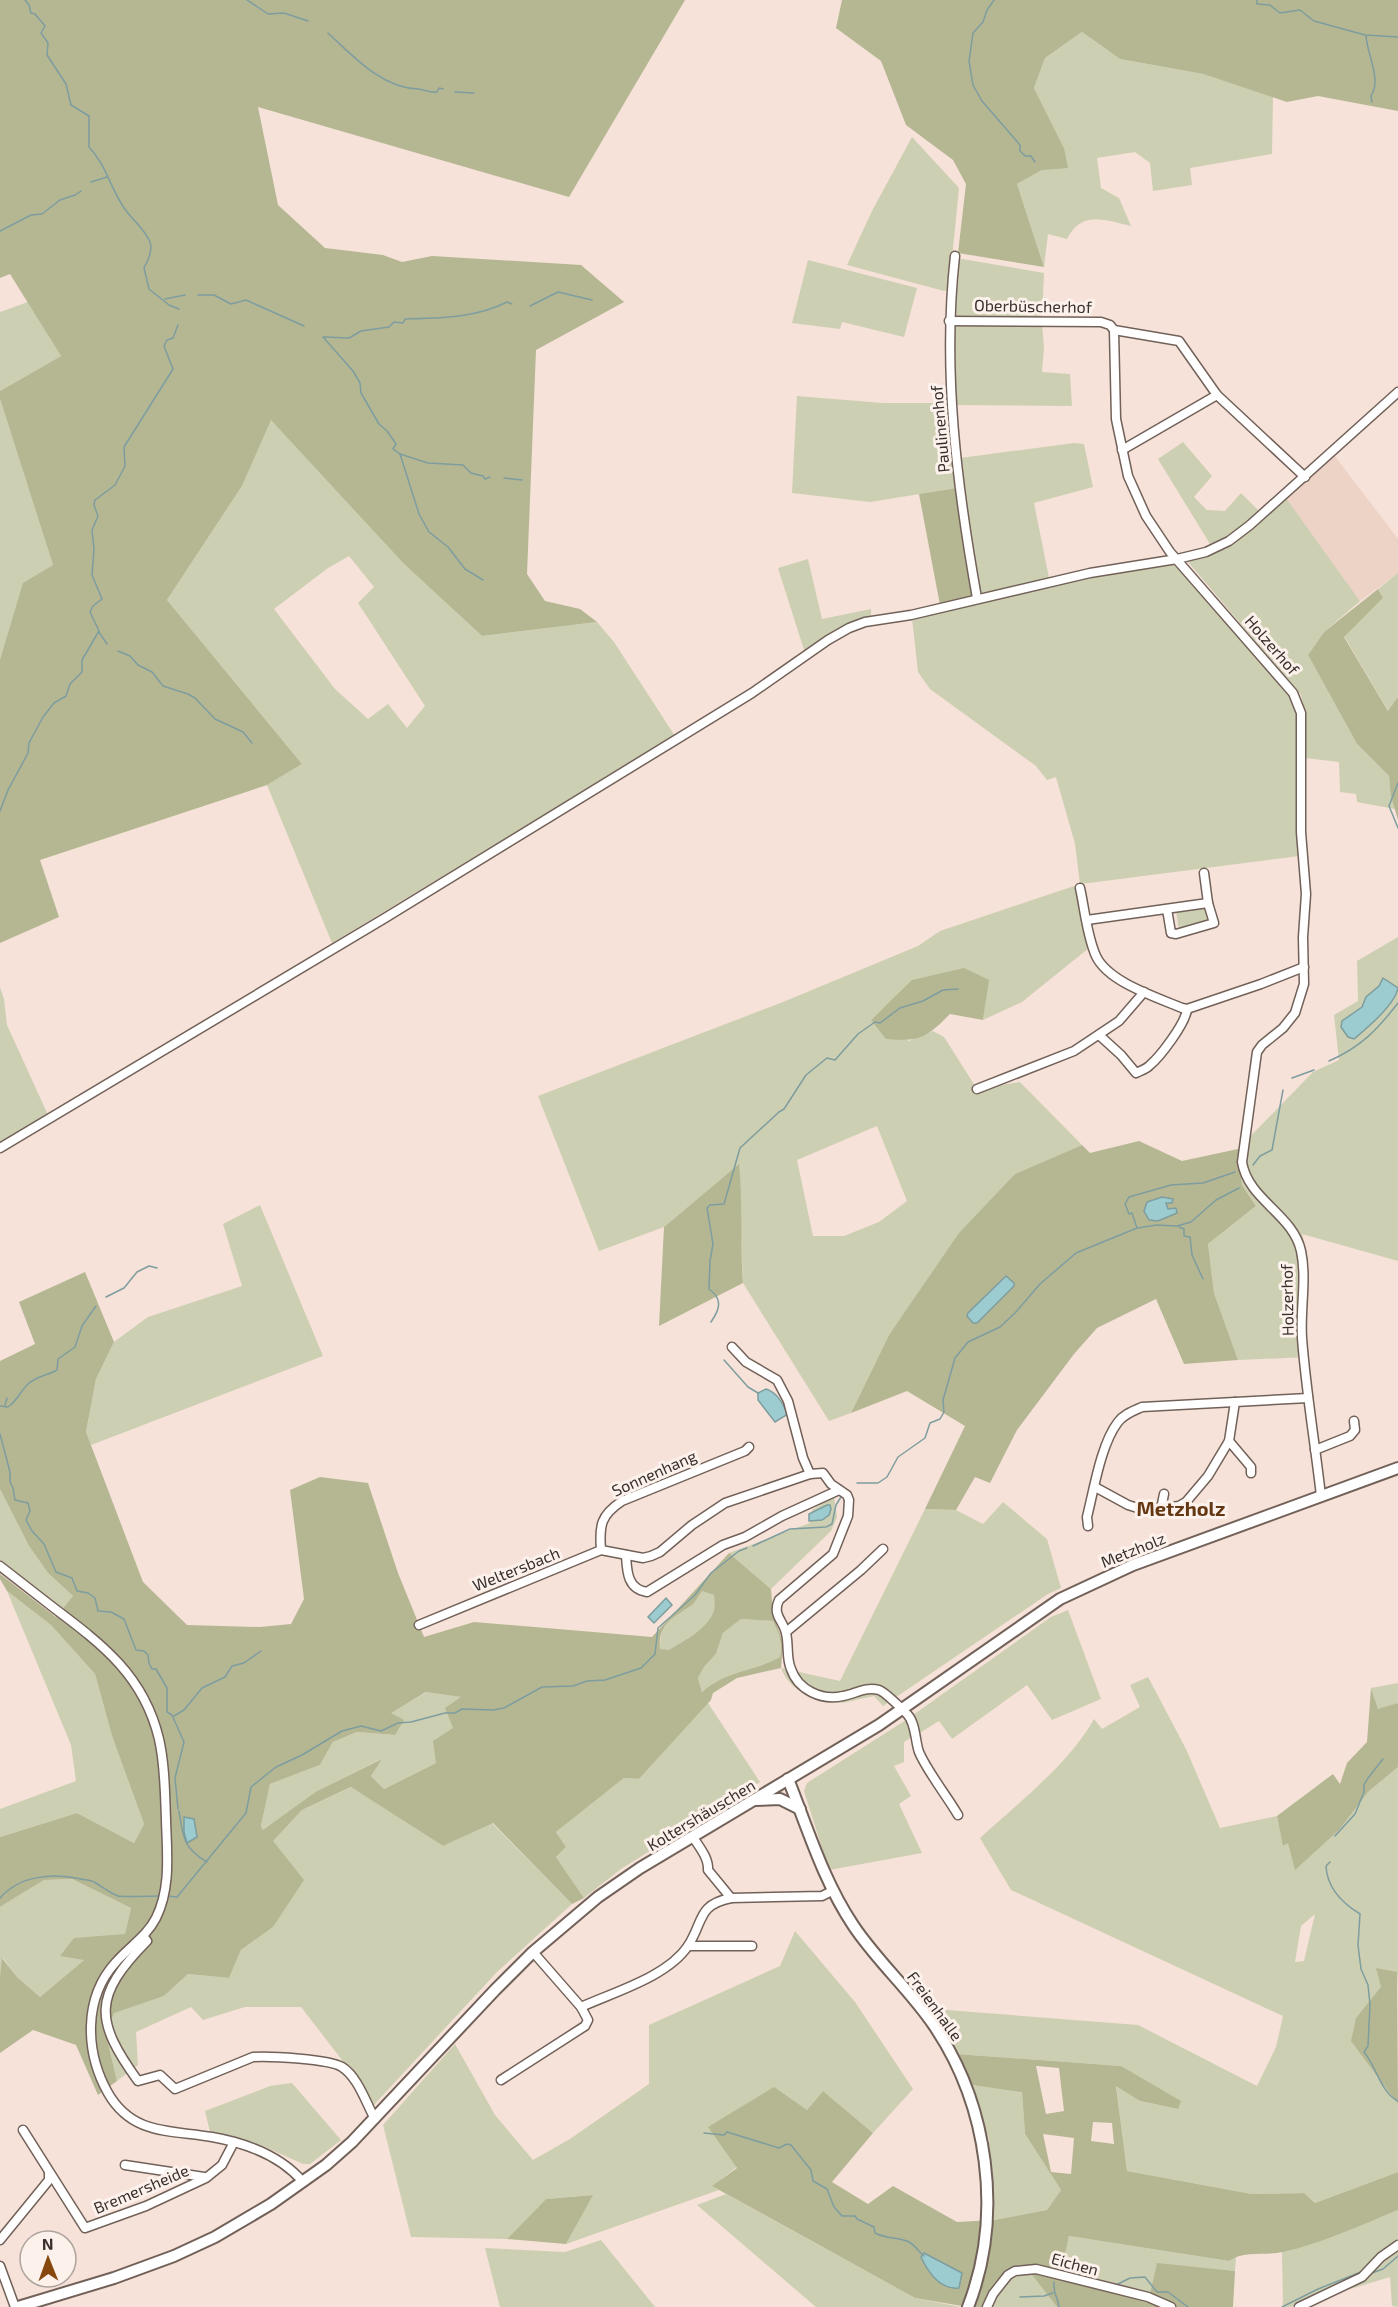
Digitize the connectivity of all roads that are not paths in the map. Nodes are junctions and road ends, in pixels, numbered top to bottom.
1 (956, 256) dead end
2 (949, 321) junction
3 (1114, 330) junction
4 (1398, 392) edge
5 (1217, 395) junction
6 (1122, 450) junction
7 (1305, 477) junction
8 (1177, 559) junction
9 (977, 598) junction
10 (1203, 873) dead end
11 (1080, 888) dead end
12 (1208, 903) junction
13 (1167, 909) junction
14 (1087, 920) junction
15 (1304, 967) junction
16 (1144, 992) junction
17 (1187, 1009) junction
18 (1099, 1035) junction
19 (977, 1089) dead end
20 (0, 1148) edge
21 (732, 1347) dead end
22 (1308, 1398) junction
23 (1234, 1402) junction
24 (1354, 1421) dead end
25 (1229, 1441) junction
26 (749, 1447) dead end
27 (1315, 1450) junction
28 (1398, 1468) edge
29 (1251, 1473) dead end
30 (810, 1474) junction
31 (1095, 1487) junction
32 (839, 1490) junction
33 (1164, 1494) dead end
34 (1321, 1496) junction
35 (1161, 1509) junction
36 (1088, 1526) dead end
37 (883, 1549) dead end
38 (601, 1550) junction
39 (626, 1555) junction
40 (1, 1567) edge
41 (419, 1625) dead end
42 (786, 1632) junction
43 (898, 1713) junction
44 (788, 1779) junction
45 (754, 1800) junction
46 (800, 1809) junction
47 (958, 1815) dead end
48 (693, 1837) junction
49 (831, 1891) junction
50 (731, 1898) junction
51 (143, 1936) junction
52 (688, 1946) junction
53 (752, 1946) dead end
54 (533, 1952) junction
55 (581, 2007) junction
56 (501, 2080) dead end
57 (375, 2119) junction
58 (23, 2130) dead end
59 (234, 2142) junction
60 (125, 2165) dead end
61 (49, 2169) junction
62 (206, 2178) junction
63 (303, 2182) junction
64 (0, 2240) edge
65 (1398, 2245) edge
66 (0, 2266) edge
67 (16, 2307) edge
68 (968, 2307) edge
69 (987, 2307) edge
70 (1170, 2307) edge
71 (1299, 2307) edge

1 - 2 street, Paulinenhof
2 - 3 street, Oberbüscherhof
2 - 9 street, Paulinenhof
3 - 5 street, Oberbüscherhof
3 - 6 street
4 - 7 street
5 - 6 street
5 - 7 street, Oberbüscherhof
6 - 8 street
7 - 8 street
8 - 9 street
8 - 15 street, Holzerhof
9 - 20 street
10 - 12 street
11 - 14 street
12 - 13 street
12 - 13 street
13 - 14 street
14 - 16 street
15 - 17 street
15 - 22 street, Holzerhof
16 - 17 street
16 - 18 street
17 - 18 street
18 - 19 street
21 - 30 street
22 - 23 street
22 - 27 street, Holzerhof
23 - 25 street, Metzholz
23 - 31 street
24 - 27 street
25 - 29 street
25 - 35 street, Metzholz
26 - 38 street, Sonnenhang
27 - 34 street, Holzerhof
28 - 34 main road, Metzholz
30 - 32 street
30 - 39 street
31 - 35 street, Metzholz
31 - 36 street
32 - 39 street
32 - 42 street
33 - 35 street, Metzholz
34 - 43 main road, Metzholz
37 - 42 street
38 - 39 street
38 - 41 street, Weltersbach
40 - 51 street
42 - 43 street
43 - 44 main road, Koltershäuschen
43 - 47 street
44 - 45 main road, Koltershäuschen
44 - 46 main road, Freienhalle
45 - 46 main road
45 - 48 main road, Koltershäuschen
46 - 49 main road, Freienhalle
48 - 50 street
48 - 54 main road, Koltershäuschen
49 - 50 street
49 - 68 main road, Freienhalle
50 - 52 street
51 - 57 street
51 - 59 street
52 - 53 street
52 - 55 street
54 - 55 street
54 - 57 main road, Koltershäuschen
55 - 56 street
57 - 63 main road, Koltershäuschen
58 - 61 street, Bremersheide
59 - 62 street, Bremersheide
59 - 63 street
60 - 62 street, Bremersheide
61 - 62 street, Bremersheide
61 - 64 street
63 - 67 main road, Koltershäuschen
65 - 71 street
66 - 67 street
69 - 70 street, Eichen

